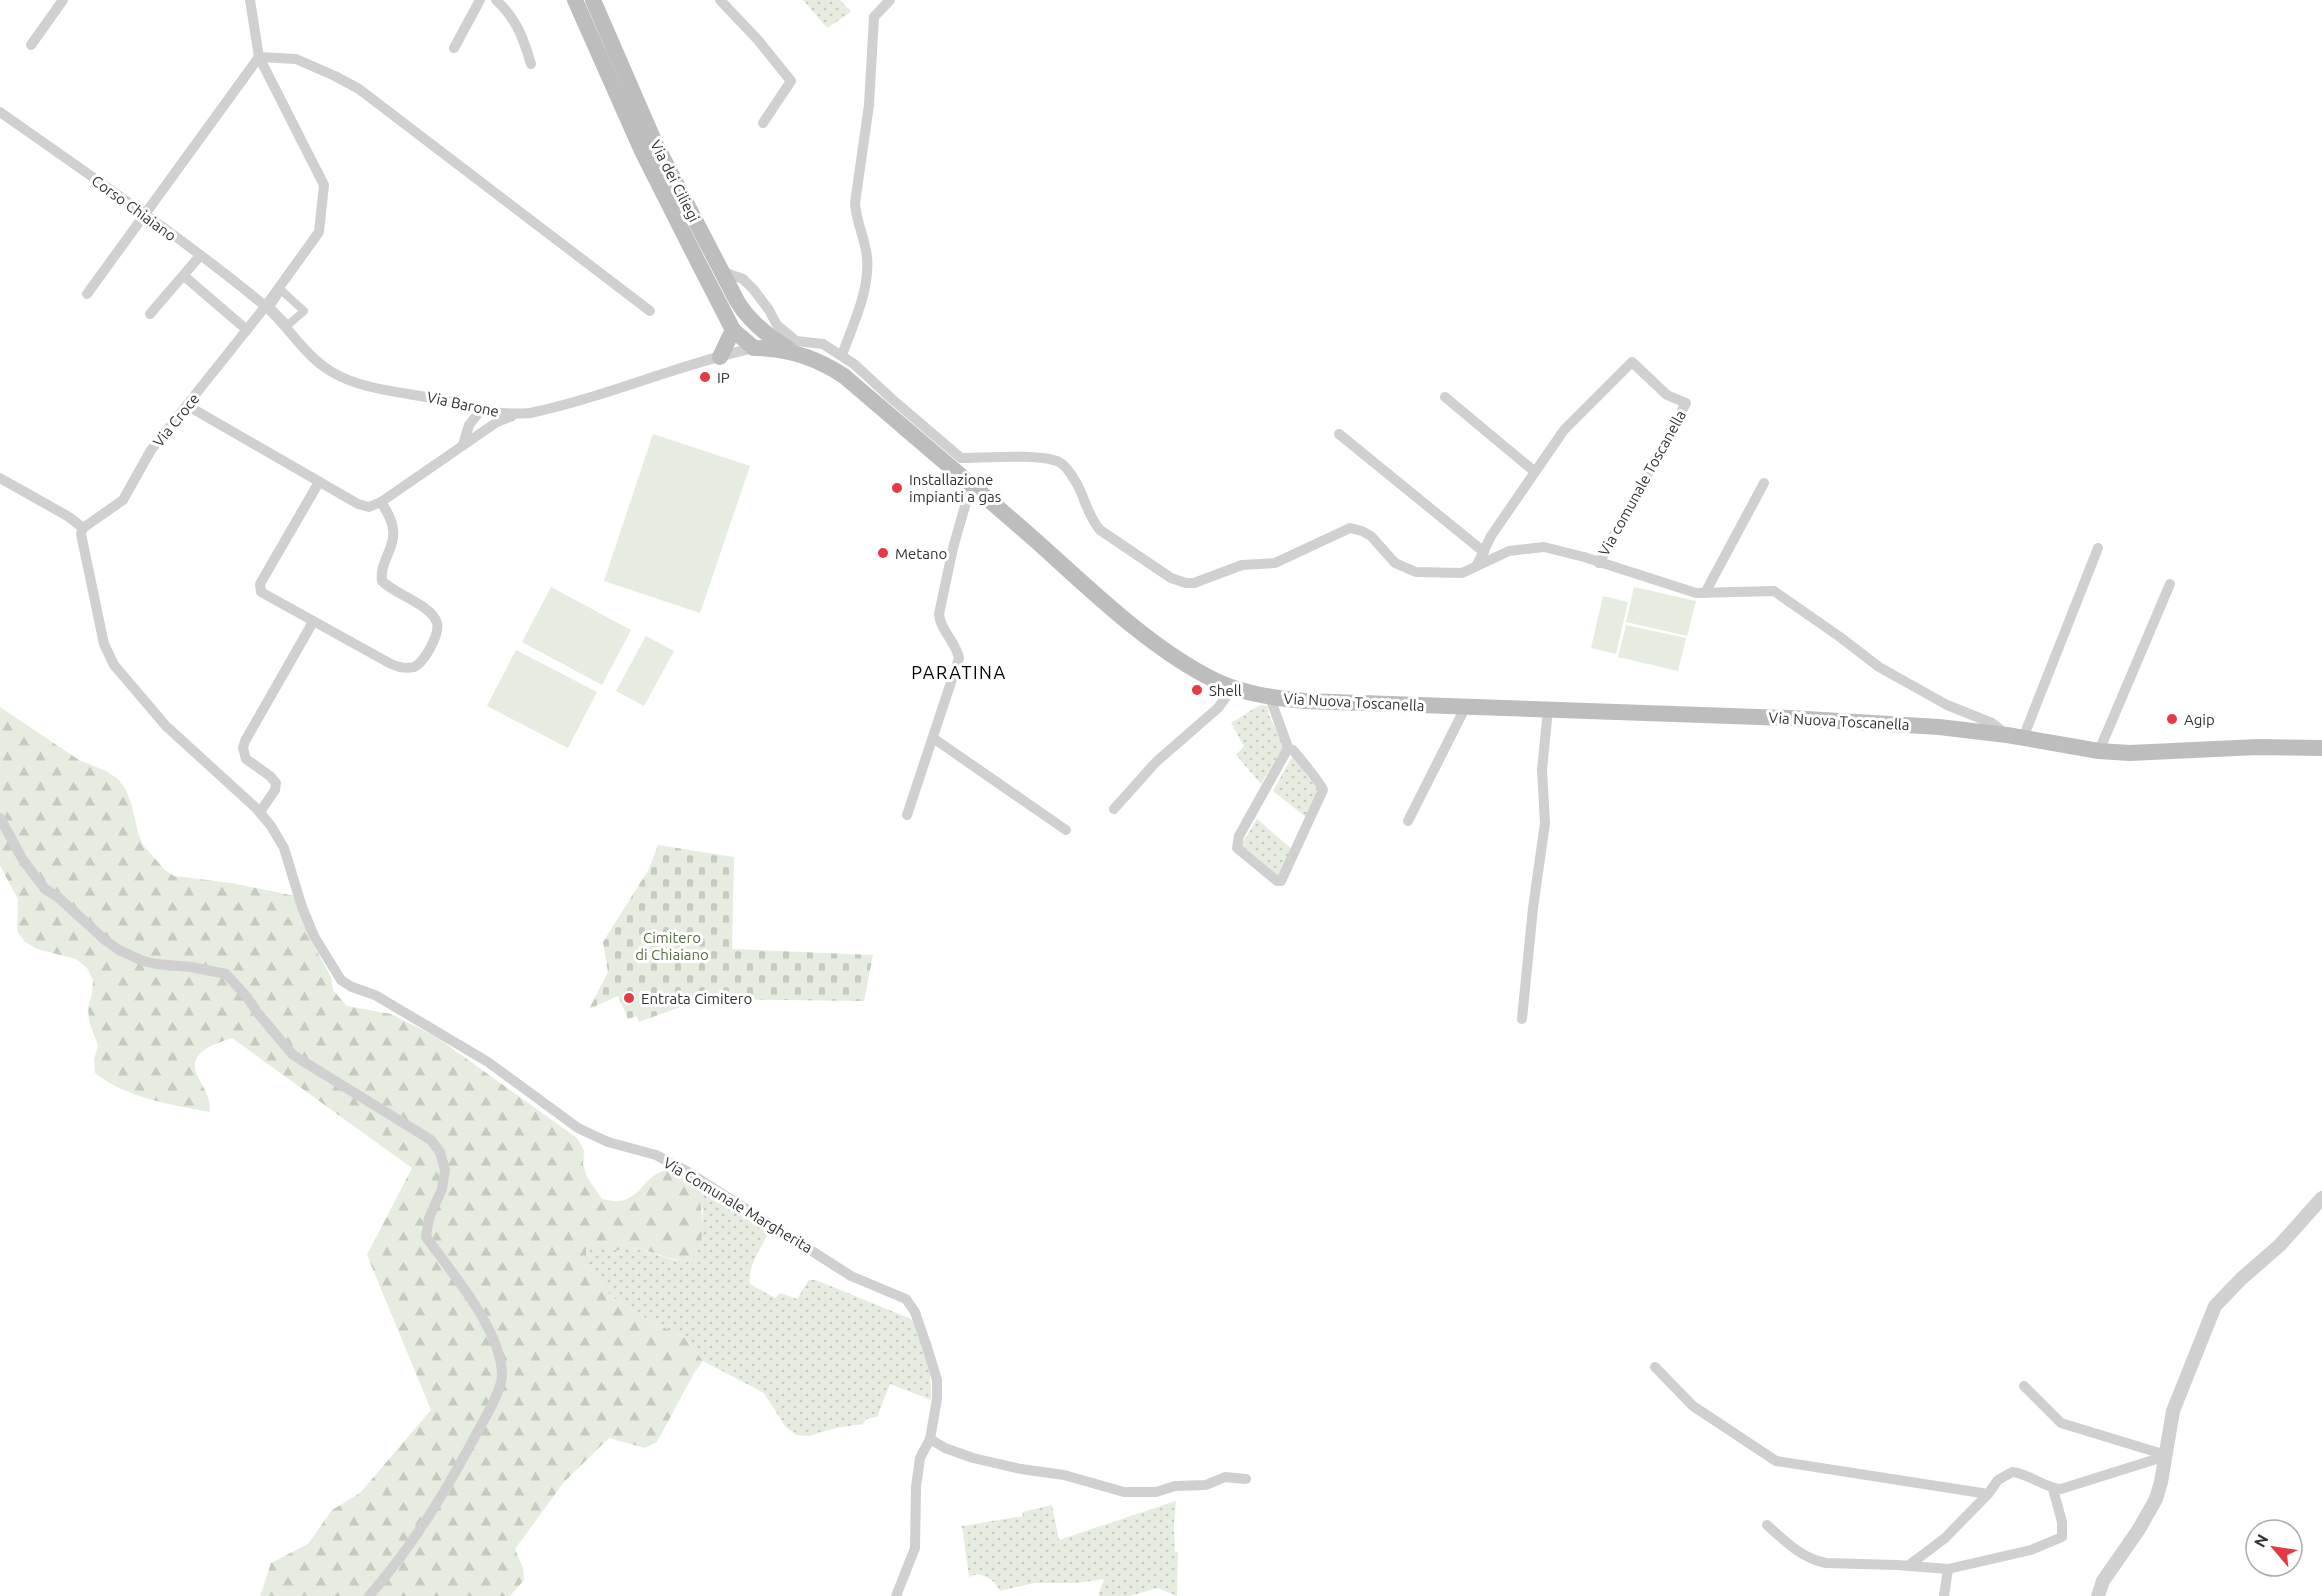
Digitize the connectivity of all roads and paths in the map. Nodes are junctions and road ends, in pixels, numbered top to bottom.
1 (63, 0) edge
2 (250, 0) edge
3 (480, 0) edge
4 (496, 0) edge
5 (574, 0) edge
6 (593, 0) edge
7 (720, 0) edge
8 (890, 0) edge
9 (31, 45) dead end
10 (454, 48) dead end
11 (259, 57) junction
12 (531, 64) dead end
13 (0, 112) edge
14 (763, 123) dead end
15 (145, 215) junction
16 (199, 257) junction
17 (723, 272) junction
18 (184, 276) junction
19 (87, 294) dead end
20 (762, 301) junction
21 (266, 307) junction
22 (650, 311) dead end
23 (150, 314) dead end
24 (747, 314) junction
25 (247, 330) junction
26 (733, 330) junction
27 (782, 345) joint
28 (754, 348) junction
29 (800, 355) junction
30 (842, 355) junction
31 (720, 357) junction
32 (1445, 397) dead end
33 (459, 405) junction
34 (188, 406) junction
35 (480, 411) junction
36 (515, 414) junction
37 (469, 425) junction
38 (1339, 434) dead end
39 (475, 436) junction
40 (463, 445) junction
41 (1535, 472) junction
42 (0, 478) edge
43 (319, 482) junction
44 (1764, 483) dead end
45 (971, 485) junction
46 (381, 502) junction
47 (83, 528) junction
48 (2098, 548) dead end
49 (1484, 552) junction
50 (1599, 563) junction
51 (1477, 565) junction
52 (2170, 584) dead end
53 (1705, 593) junction
54 (313, 622) junction
55 (1233, 687) junction
56 (1270, 698) junction
57 (1466, 706) junction
58 (1548, 709) junction
59 (2015, 736) junction
60 (933, 738) junction
61 (2322, 748) edge
62 (1289, 750) junction
63 (2099, 751) junction
64 (1114, 809) dead end
65 (260, 812) junction
66 (907, 815) dead end
67 (0, 818) edge
68 (1408, 821) dead end
69 (1066, 830) dead end
70 (1522, 1019) dead end
71 (2322, 1198) edge
72 (1655, 1367) dead end
73 (2024, 1386) dead end
74 (930, 1438) junction
75 (2166, 1456) junction
76 (1246, 1479) dead end
77 (2053, 1488) junction
78 (1989, 1494) junction
79 (1767, 1525) dead end
80 (1908, 1566) junction
81 (1948, 1569) junction
82 (369, 1596) edge
83 (896, 1596) edge
84 (1944, 1596) edge
85 (2098, 1596) edge

1 - 9 street
2 - 11 street, Via Croce
3 - 10 street
4 - 12 street
5 - 26 main road, Via dei Ciliegi
6 - 17 main road, Via dei Ciliegi
7 - 14 street
8 - 30 street
11 - 15 street
11 - 21 street, Via Croce
11 - 22 street
13 - 15 street, Corso Chiaiano
15 - 16 street, Corso Chiaiano
15 - 19 street
16 - 18 street
16 - 21 street, Corso Chiaiano
17 - 20 street, Via comunale Toscanella
17 - 24 main road, Via dei Ciliegi
18 - 23 street
18 - 25 street
20 - 24 street
20 - 30 street, Via comunale Toscanella
21 - 25 street, Via Croce
21 - 33 street, Via Barone
24 - 27 main road, Via dei Ciliegi
24 - 28 main road
25 - 34 street, Via Croce
26 - 28 main road, Via dei Ciliegi
26 - 31 main road
27 - 29 main road, Via Nuova Toscanella
28 - 29 main road, Via Nuova Toscanella
28 - 31 street, Via Barone
29 - 45 main road, Via Nuova Toscanella
30 - 51 street, Via comunale Toscanella
31 - 36 street, Via Barone
32 - 41 street
33 - 35 street, Via Barone
33 - 37 street
34 - 43 street
34 - 47 street, Via Croce
35 - 36 street, Via Barone
35 - 37 street
35 - 39 street
36 - 39 street
37 - 40 street
38 - 49 street
39 - 40 street
40 - 46 street
41 - 49 street, Via comunale Toscanella
41 - 50 street, Via comunale Toscanella
42 - 47 street
43 - 46 street
43 - 54 street
44 - 53 street
45 - 55 main road, Via Nuova Toscanella
45 - 60 street
46 - 54 street
47 - 65 street, Via Comunale Margherita
48 - 59 street
49 - 51 street, Via comunale Toscanella
50 - 51 street, Via comunale Toscanella
50 - 53 street, Via comunale Toscanella
52 - 63 street
53 - 59 street, Via comunale Toscanella
54 - 65 street
55 - 56 main road, Via Nuova Toscanella
55 - 64 street
56 - 57 main road, Via Nuova Toscanella
56 - 62 street
57 - 58 main road, Via Nuova Toscanella
57 - 68 street
58 - 59 main road, Via Nuova Toscanella
58 - 70 street
59 - 63 main road, Via Nuova Toscanella
60 - 66 street
60 - 69 street
61 - 63 main road, Via Nuova Toscanella
62 - 62 street
65 - 74 street, Via Comunale Margherita
67 - 82 street
71 - 75 street
72 - 78 street
73 - 75 street
74 - 76 street
74 - 83 street, Via Comunale Margherita
75 - 77 street
75 - 85 street
77 - 78 street
77 - 81 street
78 - 80 street
79 - 80 street
80 - 81 street
81 - 84 street

